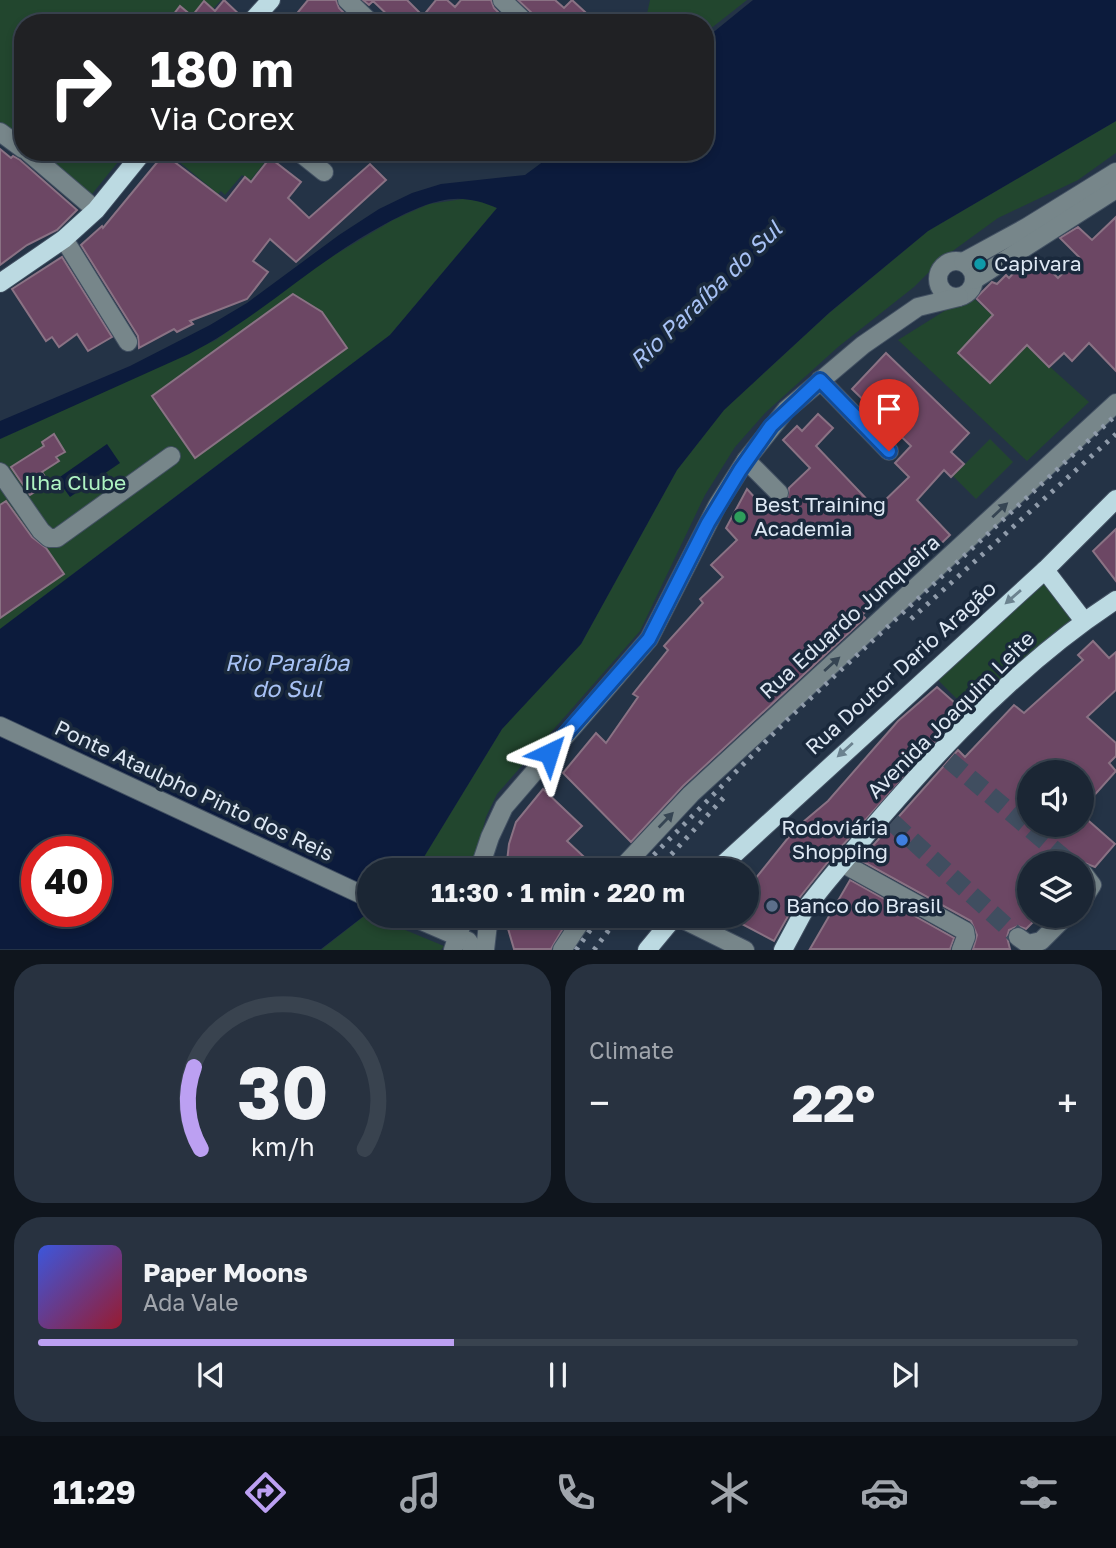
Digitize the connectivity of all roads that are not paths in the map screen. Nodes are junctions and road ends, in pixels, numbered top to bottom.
1 (271, 0) edge
2 (347, 0) edge
3 (502, 0) edge
4 (258, 14) edge
5 (362, 14) edge
6 (517, 14) edge
7 (39, 161) edge
8 (136, 161) edge
9 (310, 161) edge
10 (324, 172) dead end
11 (1116, 172) edge
12 (1116, 189) edge
13 (96, 210) junction
14 (64, 239) junction
15 (963, 262) junction
16 (940, 270) junction
17 (981, 276) junction
18 (0, 283) edge
19 (959, 298) junction
20 (918, 307) junction
21 (128, 342) dead end
22 (820, 380) junction
23 (1116, 403) edge
24 (889, 451) dead end
25 (171, 456) dead end
26 (746, 460) junction
27 (0, 472) edge
28 (779, 493) dead end
29 (5, 494) edge
30 (1116, 499) edge
31 (1045, 570) junction
32 (1116, 600) edge
33 (1084, 621) junction
34 (0, 726) edge
35 (489, 836) junction
36 (483, 858) edge
37 (489, 858) edge
38 (631, 858) edge
39 (730, 858) edge
40 (842, 863) junction
41 (357, 892) edge
42 (437, 928) edge
43 (488, 928) edge
44 (576, 928) edge
45 (666, 928) edge
46 (700, 928) edge
47 (1054, 928) edge
48 (1018, 937) dead end
49 (456, 943) edge
50 (474, 950) edge
51 (485, 950) edge
52 (562, 950) edge
53 (647, 950) edge
54 (745, 950) edge
55 (783, 950) edge
56 (961, 950) edge

1 - 4 main road
2 - 5 street
3 - 6 street
7 - 13 street
8 - 13 main road
9 - 10 street
11 - 15 street
12 - 17 street
13 - 14 main road
14 - 18 main road
14 - 21 street
15 - 16 street
15 - 17 street
16 - 19 street
16 - 20 street
17 - 19 street
19 - 20 street
20 - 22 street
22 - 24 street
22 - 26 street
38 -> 23 street, Rua Eduardo Junqueira
25 - 29 street
26 - 28 street
26 - 35 street
27 - 29 street
30 - 31 main road, Rua Doutor Dario Aragão
31 - 33 main road
31 -> 39 main road, Rua Doutor Dario Aragão
32 - 33 main road, Avenida Joaquim Leite
33 - 40 main road, Avenida Joaquim Leite
34 - 41 street, Ponte Ataulpho Pinto dos Reis
35 - 36 street
35 - 37 street
40 - 55 main road, Avenida Joaquim Leite
40 - 56 street
42 - 49 street
43 - 51 street
44 - 52 street
45 - 53 main road
46 - 54 street
47 - 48 street
49 - 50 street

